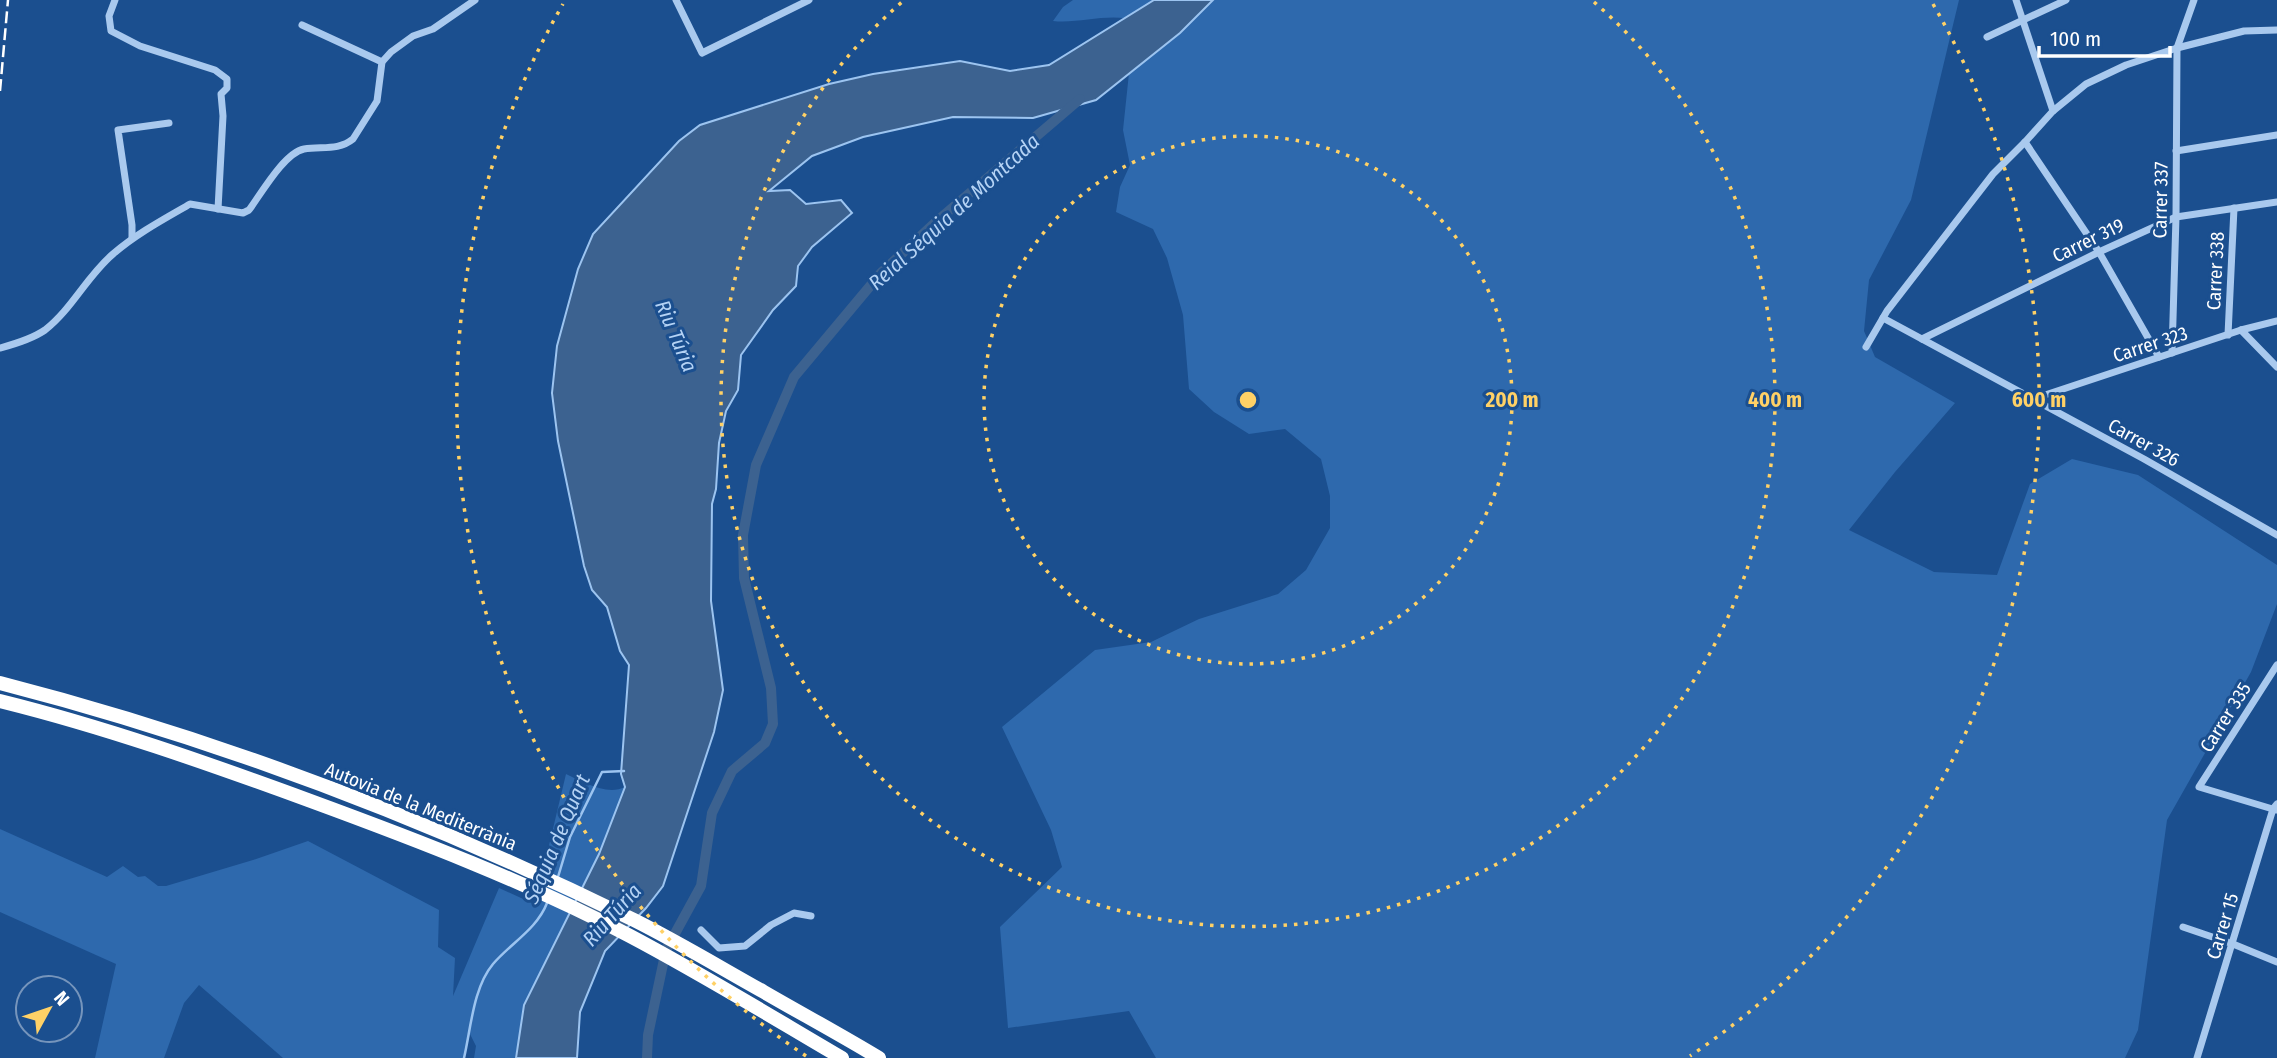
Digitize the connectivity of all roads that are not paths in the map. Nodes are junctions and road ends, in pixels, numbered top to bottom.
1 (115, 0) edge
2 (475, 0) edge
3 (676, 0) edge
4 (809, 0) edge
5 (2017, 0) edge
6 (2066, 0) edge
7 (2194, 0) edge
8 (2023, 20) junction
9 (302, 25) dead end
10 (2277, 30) edge
11 (1987, 37) dead end
12 (2177, 48) junction
13 (382, 62) junction
14 (2053, 111) junction
15 (169, 123) dead end
16 (2277, 135) edge
17 (2025, 142) junction
18 (2176, 151) junction
19 (2277, 202) edge
20 (2234, 208) junction
21 (218, 209) junction
22 (2176, 217) junction
23 (132, 239) junction
24 (2099, 252) junction
25 (1883, 318) junction
26 (2277, 321) edge
27 (2241, 330) junction
28 (2228, 335) junction
29 (1922, 340) junction
30 (1866, 346) dead end
31 (0, 348) edge
32 (2172, 353) junction
33 (2159, 357) junction
34 (2277, 367) edge
35 (2033, 399) junction
36 (2277, 536) edge
37 (2277, 665) edge
38 (2273, 678) edge
39 (0, 683) edge
40 (0, 701) edge
41 (2276, 808) edge
42 (811, 916) dead end
43 (2183, 928) dead end
44 (701, 930) dead end
45 (2233, 944) junction
46 (2277, 962) edge
47 (842, 1058) edge
48 (879, 1058) edge
49 (2197, 1058) edge

1 - 21 street
2 - 13 street
3 - 4 street
5 - 8 street
6 - 8 street
7 - 12 street, Carrer 337
8 - 11 street
8 - 14 street
9 - 13 street
10 - 12 street
12 - 14 street
12 - 18 street, Carrer 337
13 - 21 street
14 - 17 street
15 - 23 street
16 - 18 street
17 - 24 street
17 - 25 street
18 - 22 street, Carrer 337
19 - 20 street, Carrer 319
20 - 22 street, Carrer 319
20 - 28 street, Carrer 338
21 - 23 street
22 - 24 street, Carrer 319
22 - 32 street, Carrer 337
23 - 31 street
24 - 29 street, Carrer 319
24 - 33 street
25 - 29 street, Carrer 326
25 - 30 street
26 - 27 street, Carrer 323
27 - 28 street, Carrer 323
27 - 34 street
28 - 32 street, Carrer 323
29 - 35 street, Carrer 326
32 - 33 street, Carrer 323
33 - 35 street, Carrer 323
35 - 36 street, Carrer 326
37 - 38 street, Carrer 335
38 - 41 street, Carrer 335
39 - 48 highway, Autovia de la Mediterrània
40 - 47 highway, Autovia de la Mediterrània
41 - 45 street, Carrer 15
42 - 44 street
43 - 45 street
45 - 46 street
45 - 49 street, Carrer 15

